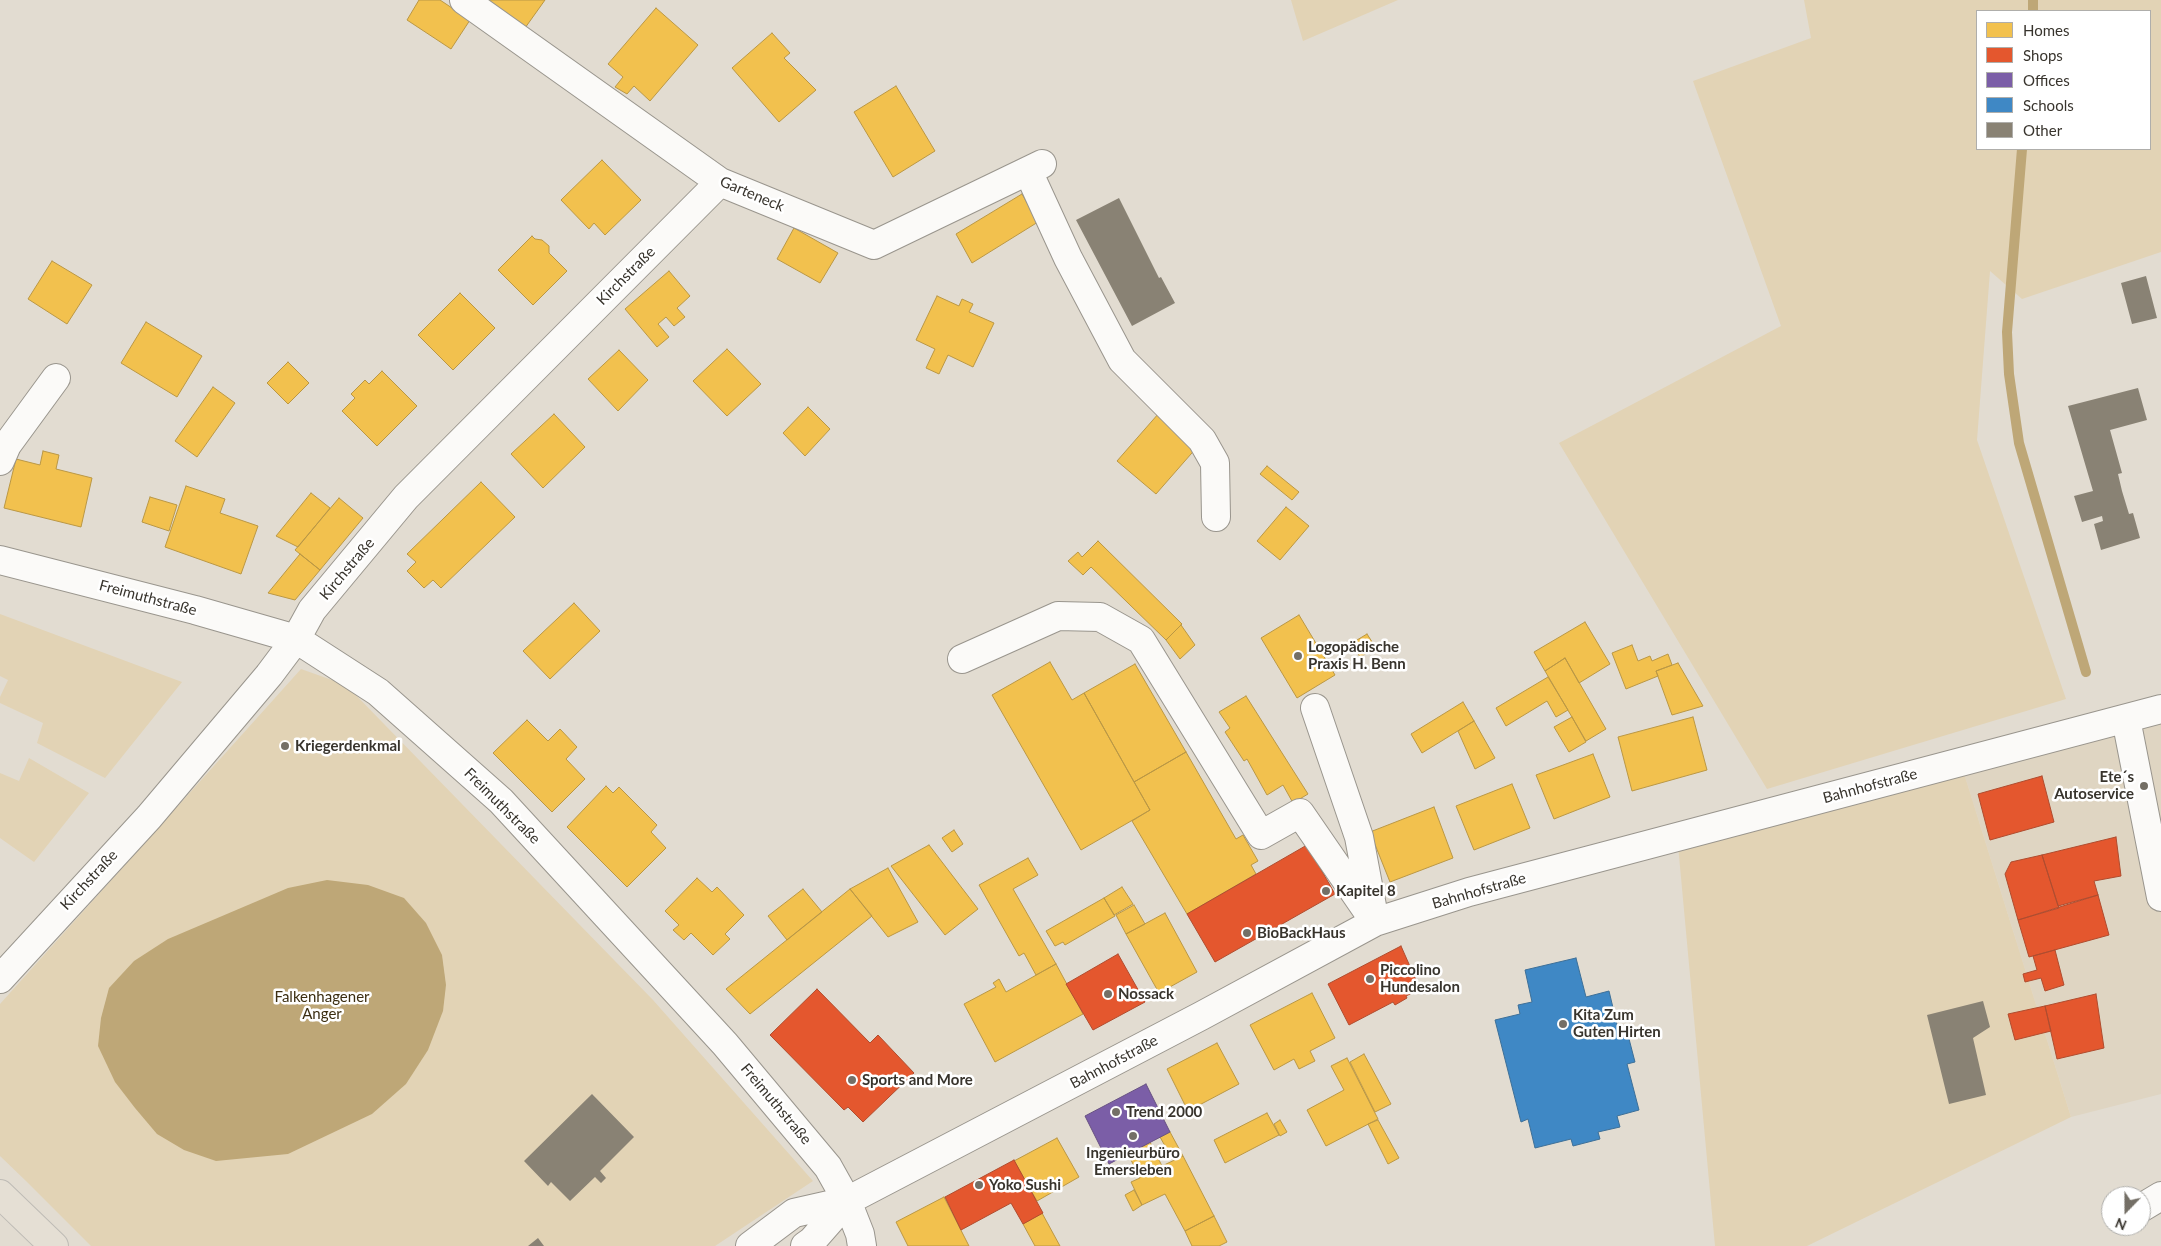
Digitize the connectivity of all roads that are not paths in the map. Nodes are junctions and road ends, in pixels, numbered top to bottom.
1 (464, 0) edge
2 (720, 182) junction
3 (56, 378) dead end
4 (0, 461) edge
5 (1216, 517) dead end
6 (0, 560) edge
7 (296, 639) junction
8 (962, 659) dead end
9 (1315, 708) dead end
10 (2161, 709) edge
11 (2126, 718) junction
12 (2161, 897) edge
13 (1375, 922) junction
14 (0, 978) edge
15 (0, 1194) edge
16 (847, 1201) junction
17 (54, 1246) edge
18 (750, 1246) edge
19 (805, 1246) edge
20 (862, 1246) edge

1 - 2 street, Garteneck
2 - 5 street, Garteneck
2 - 7 street, Kirchstraße
3 - 4 street
6 - 7 street, Freimuthstraße
7 - 14 street, Kirchstraße
7 - 16 street, Freimuthstraße
8 - 13 street
9 - 13 street
10 - 11 street, Bahnhofstraße
11 - 12 street
11 - 13 street, Bahnhofstraße
13 - 16 street, Bahnhofstraße
15 - 17 main road
16 - 18 street, Bahnhofstraße
16 - 19 street, Bahnhofstraße
16 - 20 street, Freimuthstraße

